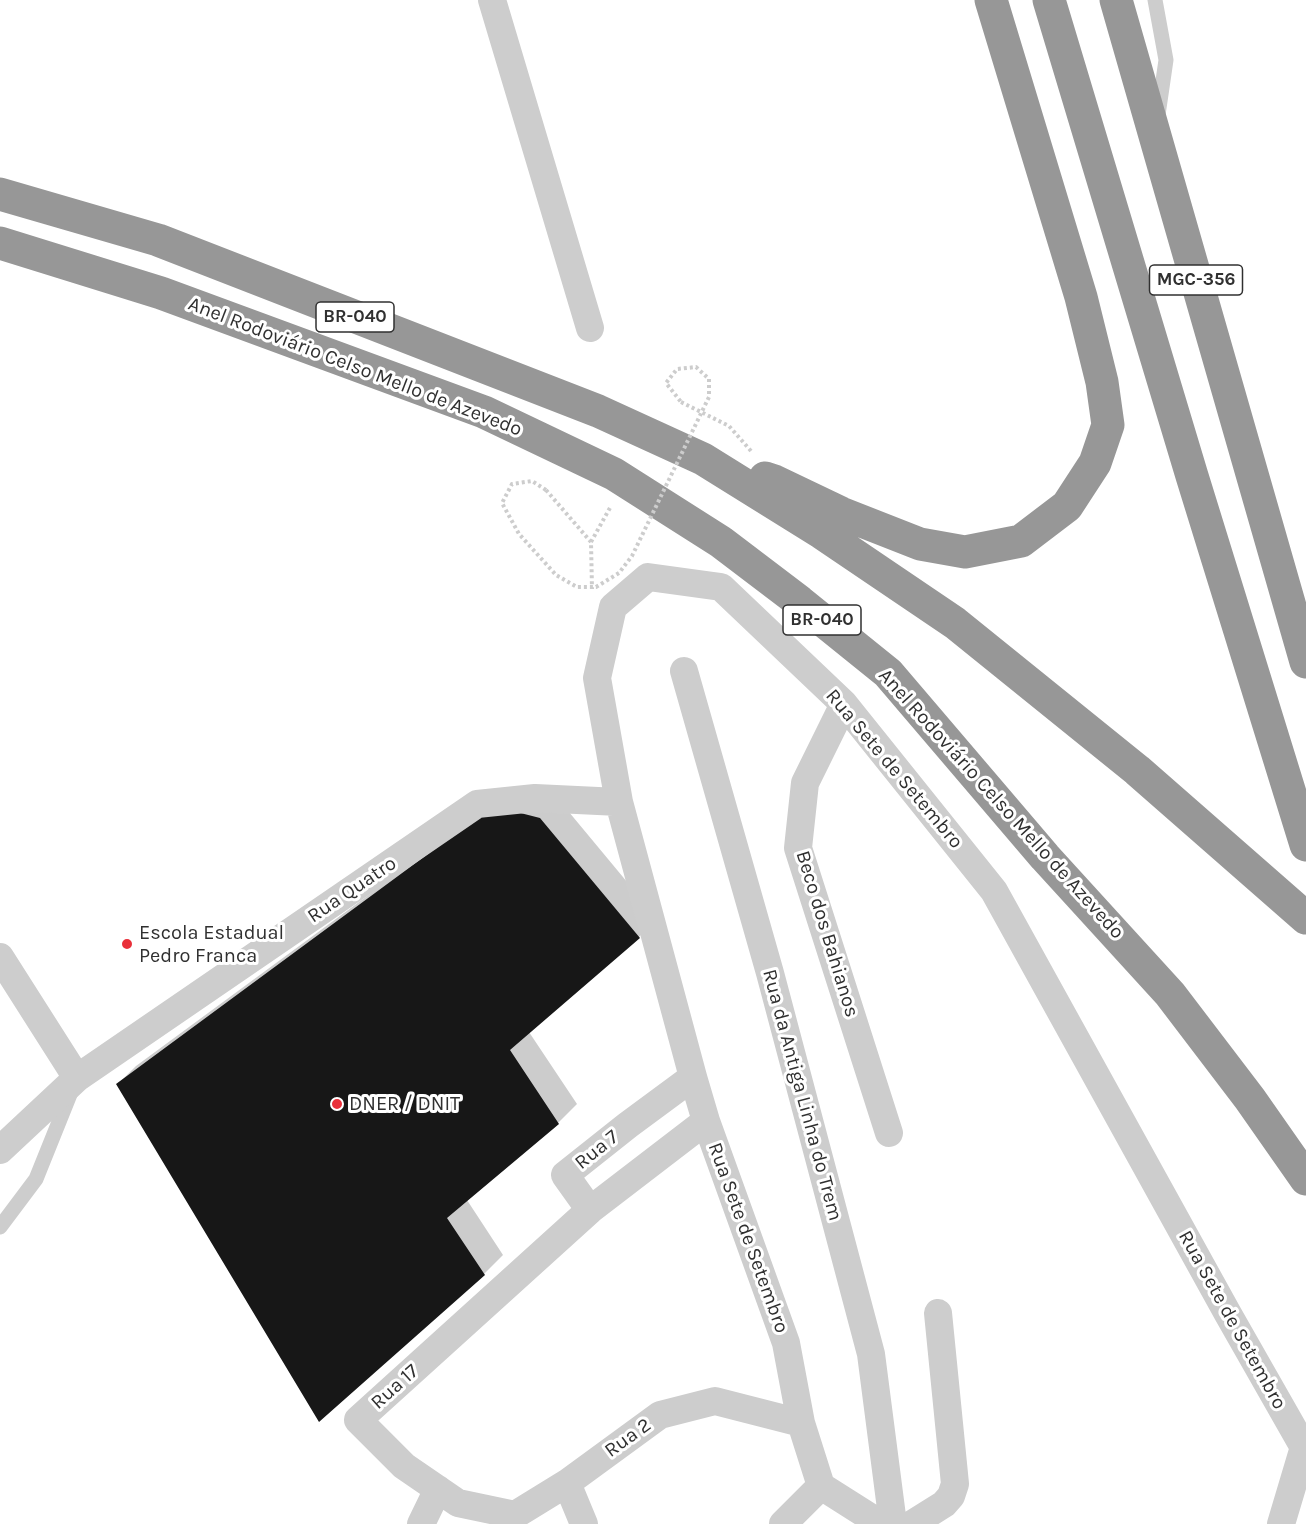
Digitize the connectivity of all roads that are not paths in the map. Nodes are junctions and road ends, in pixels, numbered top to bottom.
1 (492, 0) edge
2 (991, 0) edge
3 (1049, 0) edge
4 (1116, 0) edge
5 (1155, 0) edge
6 (1155, 136) junction
7 (0, 194) edge
8 (0, 243) edge
9 (590, 328) dead end
10 (703, 459) junction
11 (1306, 662) edge
12 (684, 671) dead end
13 (844, 704) junction
14 (619, 802) junction
15 (1306, 844) edge
16 (1306, 918) edge
17 (0, 957) edge
18 (693, 1077) junction
19 (77, 1078) junction
20 (706, 1121) junction
21 (889, 1133) dead end
22 (0, 1150) edge
23 (1306, 1179) edge
24 (590, 1210) junction
25 (0, 1227) edge
26 (938, 1313) dead end
27 (801, 1423) junction
28 (1305, 1449) edge
29 (567, 1483) junction
30 (821, 1486) junction
31 (438, 1489) junction
32 (421, 1524) edge
33 (584, 1524) edge
34 (783, 1524) edge
35 (881, 1524) edge
36 (893, 1524) edge
37 (912, 1524) edge
38 (1281, 1524) edge

1 - 9 street
2 - 10 highway
3 - 15 highway, MGC-356
4 - 6 highway, MGC-356
5 - 6 lane
6 - 11 highway, MGC-356
7 - 10 highway, BR-040
8 - 23 highway, Anel Rodoviário Celso Mello de Azevedo / BR-040
10 - 16 highway, BR-040
12 - 36 street, Rua da Antiga Linha do Trem
13 - 14 street, Rua Sete de Setembro
13 - 21 street, Beco dos Bahianos
13 - 28 street, Rua Sete de Setembro
14 - 18 street, Rua Sete de Setembro
14 - 19 street, Rua Quatro
17 - 19 street
18 - 20 street, Rua Sete de Setembro
18 - 24 street, Rua 7
19 - 22 street, Rua Quatro
19 - 25 lane
20 - 24 street
20 - 27 street, Rua Sete de Setembro
24 - 31 street, Rua 17
26 - 37 street
27 - 29 street, Rua 2
27 - 30 street, Rua Sete de Setembro
28 - 38 street
29 - 31 street, Rua 17
29 - 33 street
30 - 34 street
30 - 35 street
31 - 32 street

